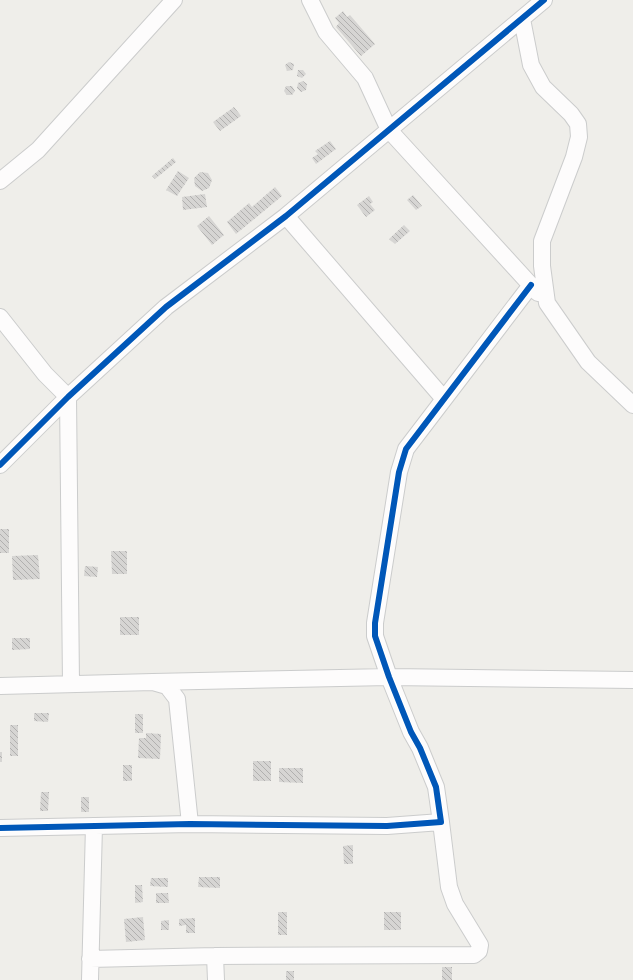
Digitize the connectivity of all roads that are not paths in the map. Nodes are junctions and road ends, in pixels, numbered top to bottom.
1 (174, 0) edge
2 (310, 0) edge
3 (544, 0) edge
4 (522, 19) junction
5 (388, 130) junction
6 (0, 181) edge
7 (286, 216) junction
8 (531, 285) junction
9 (547, 303) junction
10 (0, 316) edge
11 (68, 397) junction
12 (444, 399) junction
13 (633, 405) edge
14 (0, 465) edge
15 (389, 677) junction
16 (633, 680) edge
17 (153, 682) junction
18 (71, 683) junction
19 (0, 686) edge
20 (442, 822) junction
21 (190, 824) junction
22 (94, 826) junction
23 (0, 828) edge
24 (215, 956) junction
25 (90, 959) junction
26 (90, 980) edge
27 (216, 980) edge

1 - 6 street
2 - 5 street
3 - 4 street
4 - 5 street
4 - 9 street
5 - 7 street
5 - 8 street
7 - 11 street
7 - 12 street
8 - 9 street
8 - 12 street
9 - 13 street
10 - 11 street
11 - 14 street
11 - 18 street
12 - 15 street
15 - 16 street
15 - 17 street
15 - 20 street
17 - 18 street
17 - 21 street
18 - 19 street
20 - 21 street
20 - 24 street
21 - 22 street
22 - 23 street
22 - 25 street
24 - 25 street
24 - 27 street
25 - 26 street

